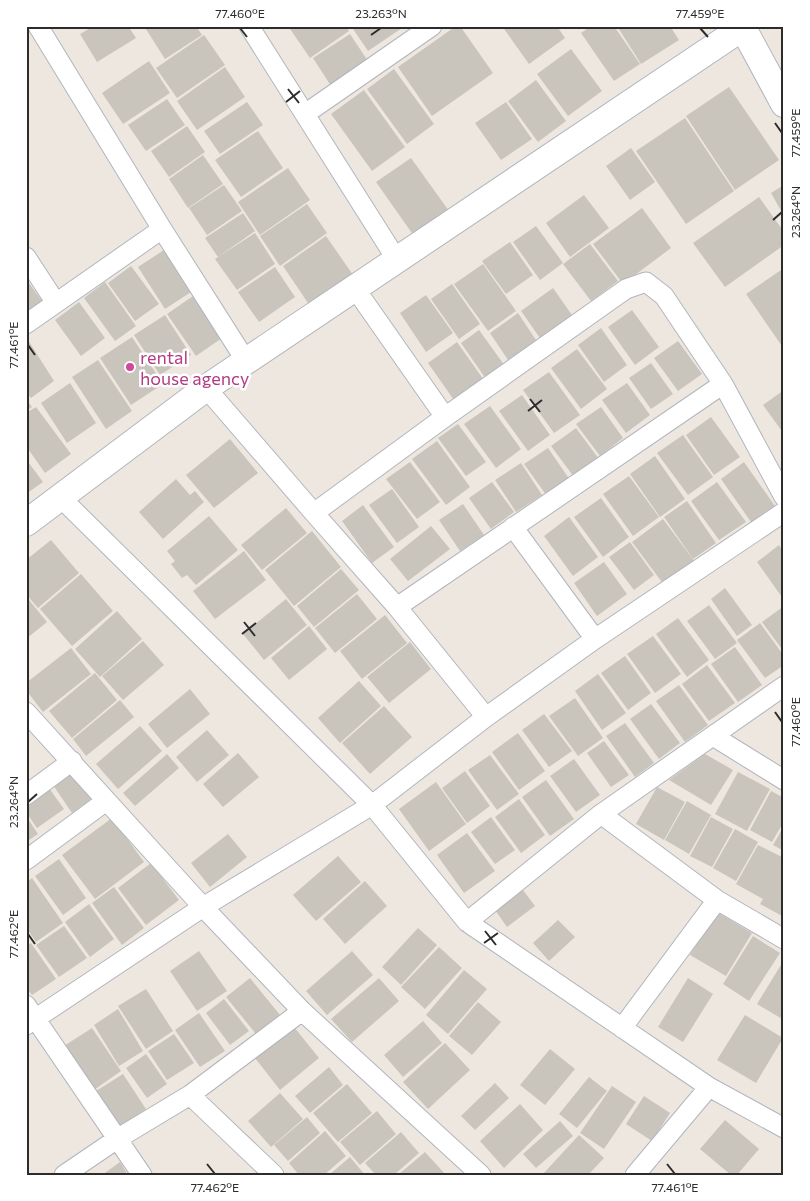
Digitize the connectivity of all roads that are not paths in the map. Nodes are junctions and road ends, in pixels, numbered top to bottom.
1 (38, 26) edge
2 (249, 26) edge
3 (744, 27) edge
4 (427, 28) edge
5 (784, 104) edge
6 (305, 114) junction
7 (162, 229) junction
8 (26, 257) edge
9 (397, 260) junction
10 (354, 287) junction
11 (56, 303) junction
12 (26, 324) edge
13 (246, 361) junction
14 (723, 384) junction
15 (206, 388) junction
16 (445, 417) junction
17 (60, 497) junction
18 (784, 497) edge
19 (784, 512) edge
20 (314, 514) junction
21 (26, 523) edge
22 (513, 527) junction
23 (398, 607) junction
24 (595, 639) junction
25 (784, 686) edge
26 (26, 712) edge
27 (486, 717) junction
28 (713, 736) junction
29 (72, 761) junction
30 (784, 780) edge
31 (26, 795) edge
32 (106, 801) junction
33 (372, 806) junction
34 (601, 814) junction
35 (26, 860) edge
36 (717, 900) junction
37 (203, 908) junction
38 (467, 922) junction
39 (784, 939) edge
40 (302, 1011) junction
41 (29, 1016) edge
42 (622, 1028) junction
43 (709, 1087) junction
44 (190, 1095) junction
45 (784, 1128) edge
46 (117, 1139) junction
47 (64, 1175) edge
48 (142, 1175) edge
49 (274, 1175) edge
50 (482, 1175) edge
51 (635, 1175) edge

1 - 7 street
2 - 6 street
3 - 5 street
3 - 9 street
4 - 6 street
6 - 9 street
7 - 11 street
7 - 13 street
8 - 11 street
9 - 10 street
10 - 13 street
10 - 16 street
11 - 12 street
13 - 15 street
14 - 16 street
14 - 18 street
14 - 22 street
15 - 17 street
15 - 20 street
16 - 20 street
17 - 21 street
17 - 33 street
19 - 24 street
20 - 23 street
22 - 23 street
22 - 24 street
23 - 27 street
24 - 27 street
25 - 28 street
26 - 29 street
27 - 33 street
28 - 30 street
28 - 34 street
29 - 31 street
29 - 32 street
32 - 35 street
32 - 37 street
33 - 37 street
33 - 38 street
34 - 36 street
34 - 38 street
36 - 39 street
36 - 42 street
37 - 40 street
37 - 41 street
38 - 42 street
40 - 44 street
40 - 50 street
41 - 46 street
42 - 43 street
43 - 45 street
43 - 51 street
44 - 46 street
44 - 49 street
46 - 47 street
46 - 48 street

